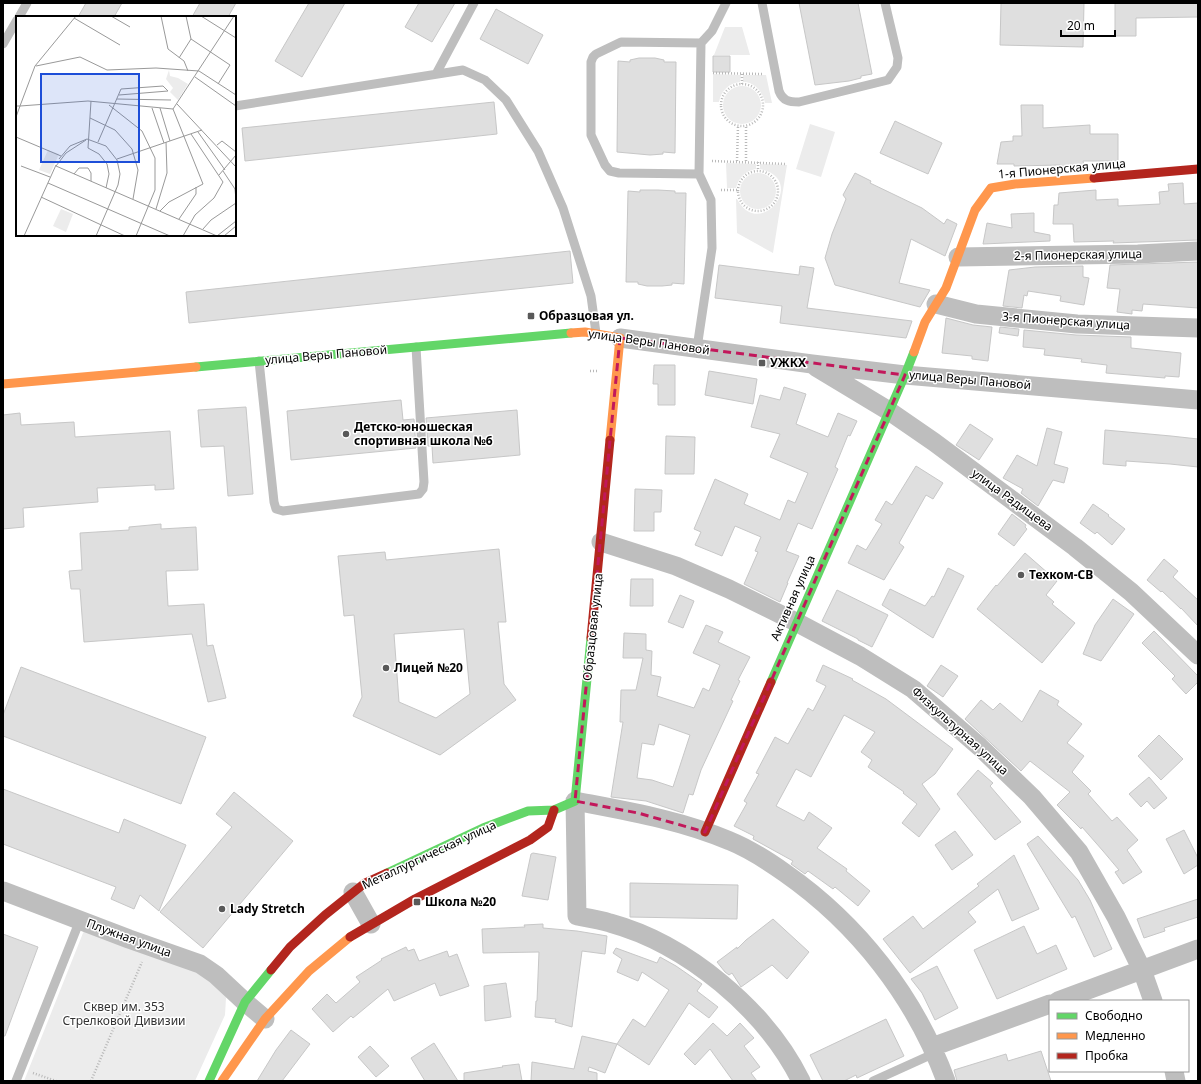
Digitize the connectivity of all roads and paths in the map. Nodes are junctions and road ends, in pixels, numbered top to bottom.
1 (27, 3) edge
2 (474, 3) edge
3 (726, 3) edge
4 (762, 3) edge
5 (885, 3) edge
6 (20, 16) edge
7 (16, 22) edge
8 (700, 43) junction
9 (3, 44) edge
10 (700, 73) junction
11 (742, 73) junction
12 (436, 74) junction
13 (776, 74) junction
14 (742, 84) junction
15 (236, 106) edge
16 (738, 126) junction
17 (746, 126) junction
18 (699, 161) junction
19 (737, 161) junction
20 (746, 162) junction
21 (758, 162) junction
22 (786, 164) dead end
23 (1198, 169) edge
24 (758, 170) junction
25 (699, 174) junction
26 (1198, 251) edge
27 (958, 257) junction
28 (936, 304) junction
29 (1198, 328) edge
30 (596, 333) junction
31 (620, 338) junction
32 (416, 347) junction
33 (697, 348) junction
34 (259, 361) junction
35 (812, 364) junction
36 (905, 375) junction
37 (3, 384) edge
38 (1198, 400) edge
39 (889, 411) junction
40 (601, 542) junction
41 (796, 622) junction
42 (1198, 655) edge
43 (574, 802) junction
44 (554, 810) junction
45 (705, 832) junction
46 (3, 891) edge
47 (353, 892) junction
48 (80, 920) junction
49 (371, 924) junction
50 (148, 946) junction
51 (1198, 950) edge
52 (1142, 970) junction
53 (1061, 1000) edge
54 (1154, 1000) edge
55 (245, 1002) junction
56 (1049, 1004) edge
57 (265, 1019) junction
58 (933, 1050) junction
59 (21, 1068) junction
60 (16, 1081) edge
61 (56, 1081) edge
62 (91, 1081) edge
63 (209, 1081) edge
64 (222, 1081) edge
65 (801, 1081) edge
66 (873, 1081) edge
67 (946, 1081) edge

1 - 6 lane
2 - 12 lane
3 - 8 lane
4 - 13 lane
5 - 13 lane
7 - 9 lane
8 - 10 lane
8 - 25 lane
10 - 11 path
10 - 18 lane
11 - 13 path
11 - 14 path
12 - 15 lane
12 - 30 lane
14 - 16 path
14 - 17 path
16 - 17 path
16 - 19 path
17 - 20 path
18 - 19 path
18 - 25 lane
19 - 20 path
20 - 21 path
21 - 22 path
21 - 24 path
23 - 27 street, 1-я Пионерская улица
24 - 24 path
25 - 33 lane
26 - 27 street, 2-я Пионерская улица
27 - 28 street, 1-я Пионерская улица
28 - 29 street, 3-я Пионерская улица
28 - 36 street, 1-я Пионерская улица
30 - 31 street, улица Веры Пановой
30 - 32 street, улица Веры Пановой
31 - 33 street, улица Веры Пановой
31 - 40 street, Образцовая улица
32 - 34 street, улица Веры Пановой
32 - 34 lane
33 - 35 street, улица Веры Пановой
34 - 37 street, улица Веры Пановой
35 - 36 street, улица Веры Пановой
35 - 39 street, улица Радищева
36 - 38 street, улица Веры Пановой
36 - 39 street, Активная улица
39 - 41 street, Активная улица
39 - 42 street, улица Радищева
40 - 41 street, Физкультурная улица
40 - 43 street, Образцовая улица
41 - 45 street, Активная улица
41 - 52 street, Физкультурная улица
43 - 44 street, Металлургическая улица
43 - 45 street
43 - 65 street, Образцовая улица
44 - 47 street, Металлургическая улица
44 - 49 street
45 - 58 street
46 - 48 street, Плужная улица
47 - 49 street
47 - 55 street, Металлургическая улица
48 - 50 street, Плужная улица
48 - 59 lane
49 - 57 street
50 - 55 street, Плужная улица
50 - 62 path
51 - 52 street
52 - 53 street
52 - 54 street, Физкультурная улица
55 - 57 street, Плужная улица
55 - 63 street, Металлургическая улица
56 - 58 street
57 - 64 street
58 - 66 lane
58 - 67 street
59 - 60 lane
59 - 61 path

